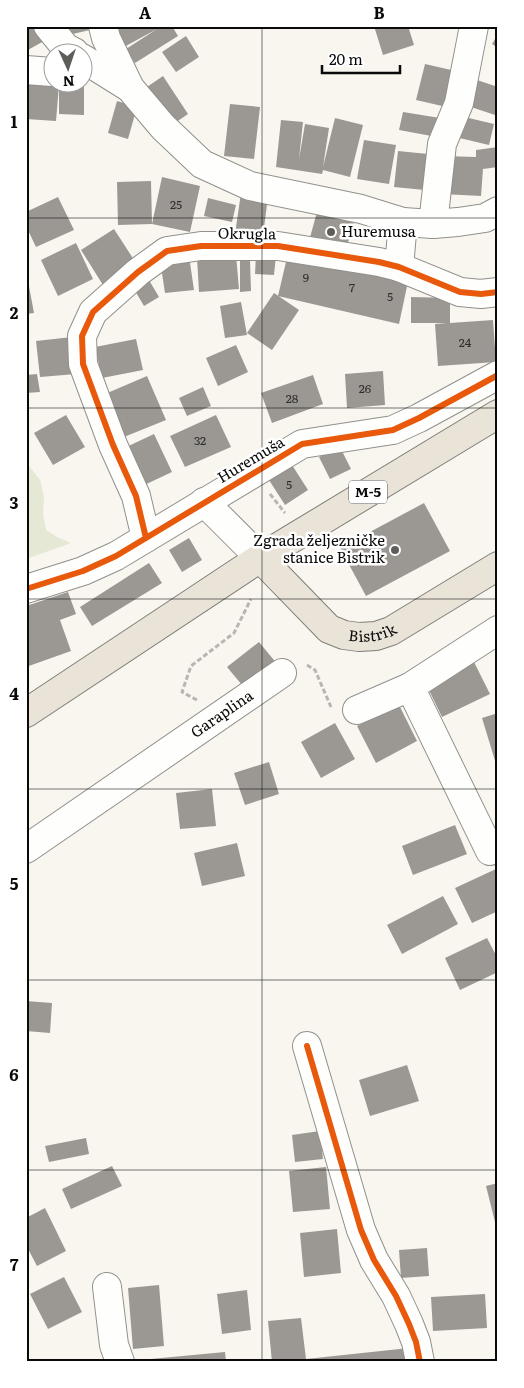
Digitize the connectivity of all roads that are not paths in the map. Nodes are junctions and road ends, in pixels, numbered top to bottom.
1 (48, 26) edge
2 (103, 26) edge
3 (474, 26) edge
4 (61, 42) edge
5 (92, 64) edge
6 (26, 70) edge
7 (42, 71) edge
8 (92, 77) edge
9 (130, 88) junction
10 (498, 211) edge
11 (403, 222) junction
12 (432, 224) junction
13 (399, 267) junction
14 (498, 292) edge
15 (498, 375) edge
16 (498, 414) edge
17 (204, 502) junction
18 (146, 538) junction
19 (260, 558) junction
20 (498, 566) edge
21 (26, 589) edge
22 (498, 630) edge
23 (282, 673) road end
24 (410, 687) junction
25 (357, 710) road end
26 (26, 713) edge
27 (26, 849) edge
28 (490, 851) dead end
29 (307, 1046) dead end
30 (107, 1287) dead end
31 (120, 1362) edge
32 (420, 1362) edge

1 - 4 street
2 - 9 street
3 - 12 street
5 - 9 street
6 - 7 street
8 - 9 street
9 - 11 street
10 - 12 street
11 - 12 street
11 - 13 street
13 - 14 street
13 - 18 street, Okrugla
15 - 17 street, Huremuša
16 - 19 main road, M-5
17 - 18 street, Huremuša
17 - 19 street
18 - 21 street, Huremuša
19 - 20 main road, Bistrik
19 - 26 main road, M-5
22 - 24 street
23 - 27 street, Garaplina
24 - 25 street
24 - 28 street
29 - 32 street
30 - 31 street

